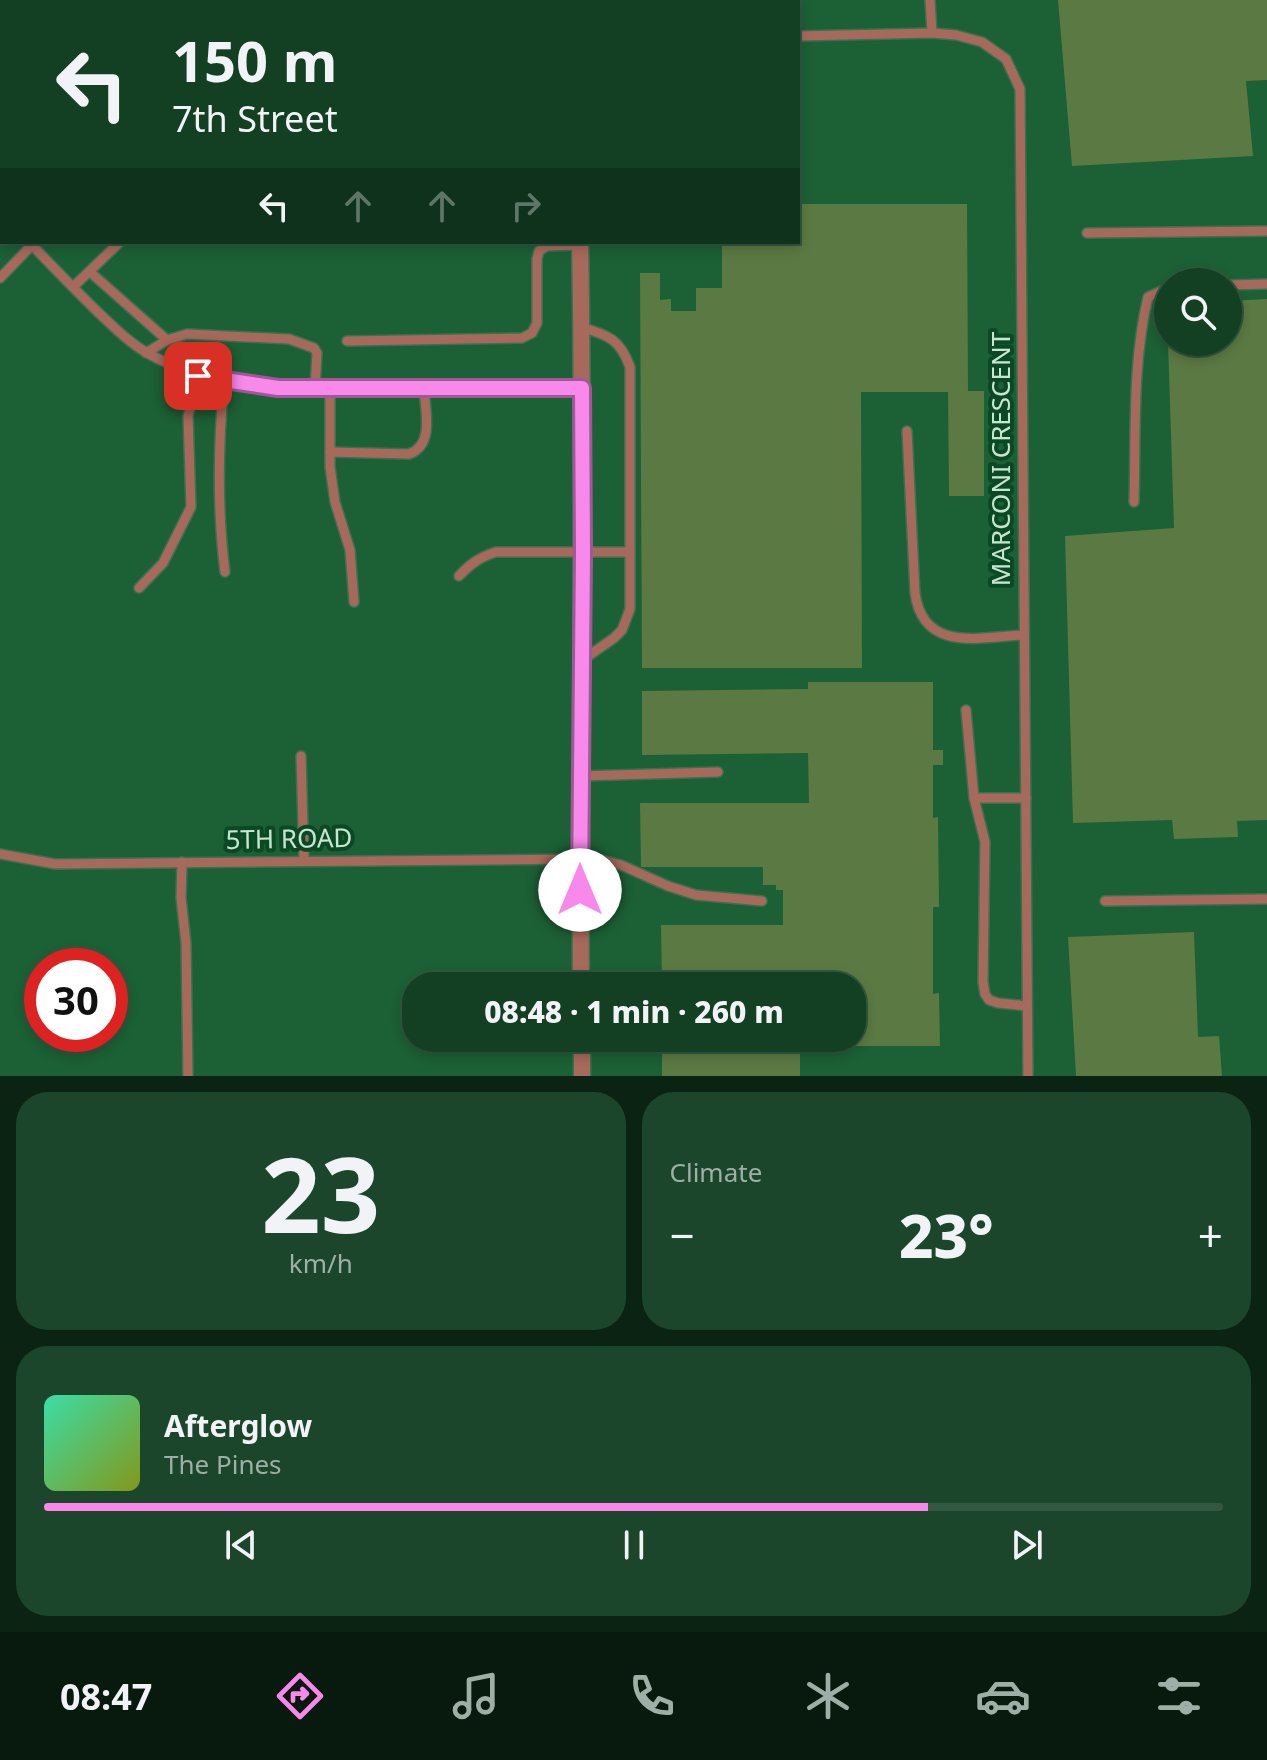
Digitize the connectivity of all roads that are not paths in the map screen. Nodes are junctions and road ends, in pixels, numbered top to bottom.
1 (930, 0) edge
2 (932, 33) junction
3 (800, 36) edge
4 (1267, 231) edge
5 (1087, 233) dead end
6 (31, 244) edge
7 (118, 244) edge
8 (580, 244) edge
9 (90, 272) junction
10 (0, 278) edge
11 (1267, 284) edge
12 (1242, 285) edge
13 (73, 287) junction
14 (1154, 294) edge
15 (581, 327) junction
16 (167, 340) junction
17 (347, 341) dead end
18 (146, 353) junction
19 (198, 376) junction
20 (224, 381) junction
21 (330, 388) junction
22 (424, 388) junction
23 (582, 388) junction
24 (315, 389) junction
25 (907, 431) dead end
26 (330, 452) junction
27 (1134, 502) dead end
28 (583, 552) junction
29 (630, 552) junction
30 (225, 572) dead end
31 (459, 576) dead end
32 (139, 588) dead end
33 (354, 602) dead end
34 (1024, 635) junction
35 (581, 661) junction
36 (966, 710) dead end
37 (301, 756) dead end
38 (718, 772) dead end
39 (581, 776) junction
40 (974, 798) junction
41 (1026, 798) junction
42 (0, 854) edge
43 (580, 859) junction
44 (304, 861) junction
45 (182, 862) junction
46 (1267, 899) edge
47 (762, 901) dead end
48 (1105, 901) dead end
49 (581, 972) edge
50 (1027, 1006) junction
51 (582, 1052) edge
52 (188, 1076) edge
53 (582, 1076) edge
54 (1028, 1076) edge

1 - 2 lane
2 - 3 lane, MARCONI CRESCENT
2 - 34 lane, MARCONI CRESCENT
4 - 5 lane
6 - 10 lane
6 - 13 lane
7 - 9 lane
8 - 15 street
8 - 17 lane
9 - 13 lane
9 - 16 lane
11 - 12 lane
13 - 18 lane
14 - 27 lane
15 - 23 street
15 - 29 lane
16 - 18 lane
16 - 24 lane
18 - 19 lane
19 - 20 lane
19 - 32 lane
20 - 24 lane
20 - 30 lane
21 - 22 lane
21 - 24 lane
21 - 26 lane
22 - 23 lane
22 - 26 lane
23 - 28 street
25 - 34 lane
26 - 33 lane
28 - 29 lane
28 - 31 lane
28 - 35 street
29 - 35 lane
34 - 41 lane, MARCONI CRESCENT
35 - 39 street
36 - 40 lane
37 - 44 lane
38 - 39 lane
39 - 43 street
40 - 41 lane
40 - 50 lane
41 - 50 lane, MARCONI CRESCENT
42 - 45 lane, 5TH ROAD
43 - 44 lane, 5TH ROAD
43 - 47 lane, 5TH ROAD
43 - 49 street
44 - 45 lane, 5TH ROAD
45 - 52 lane
46 - 48 lane
50 - 54 lane, MARCONI CRESCENT
51 - 53 street

